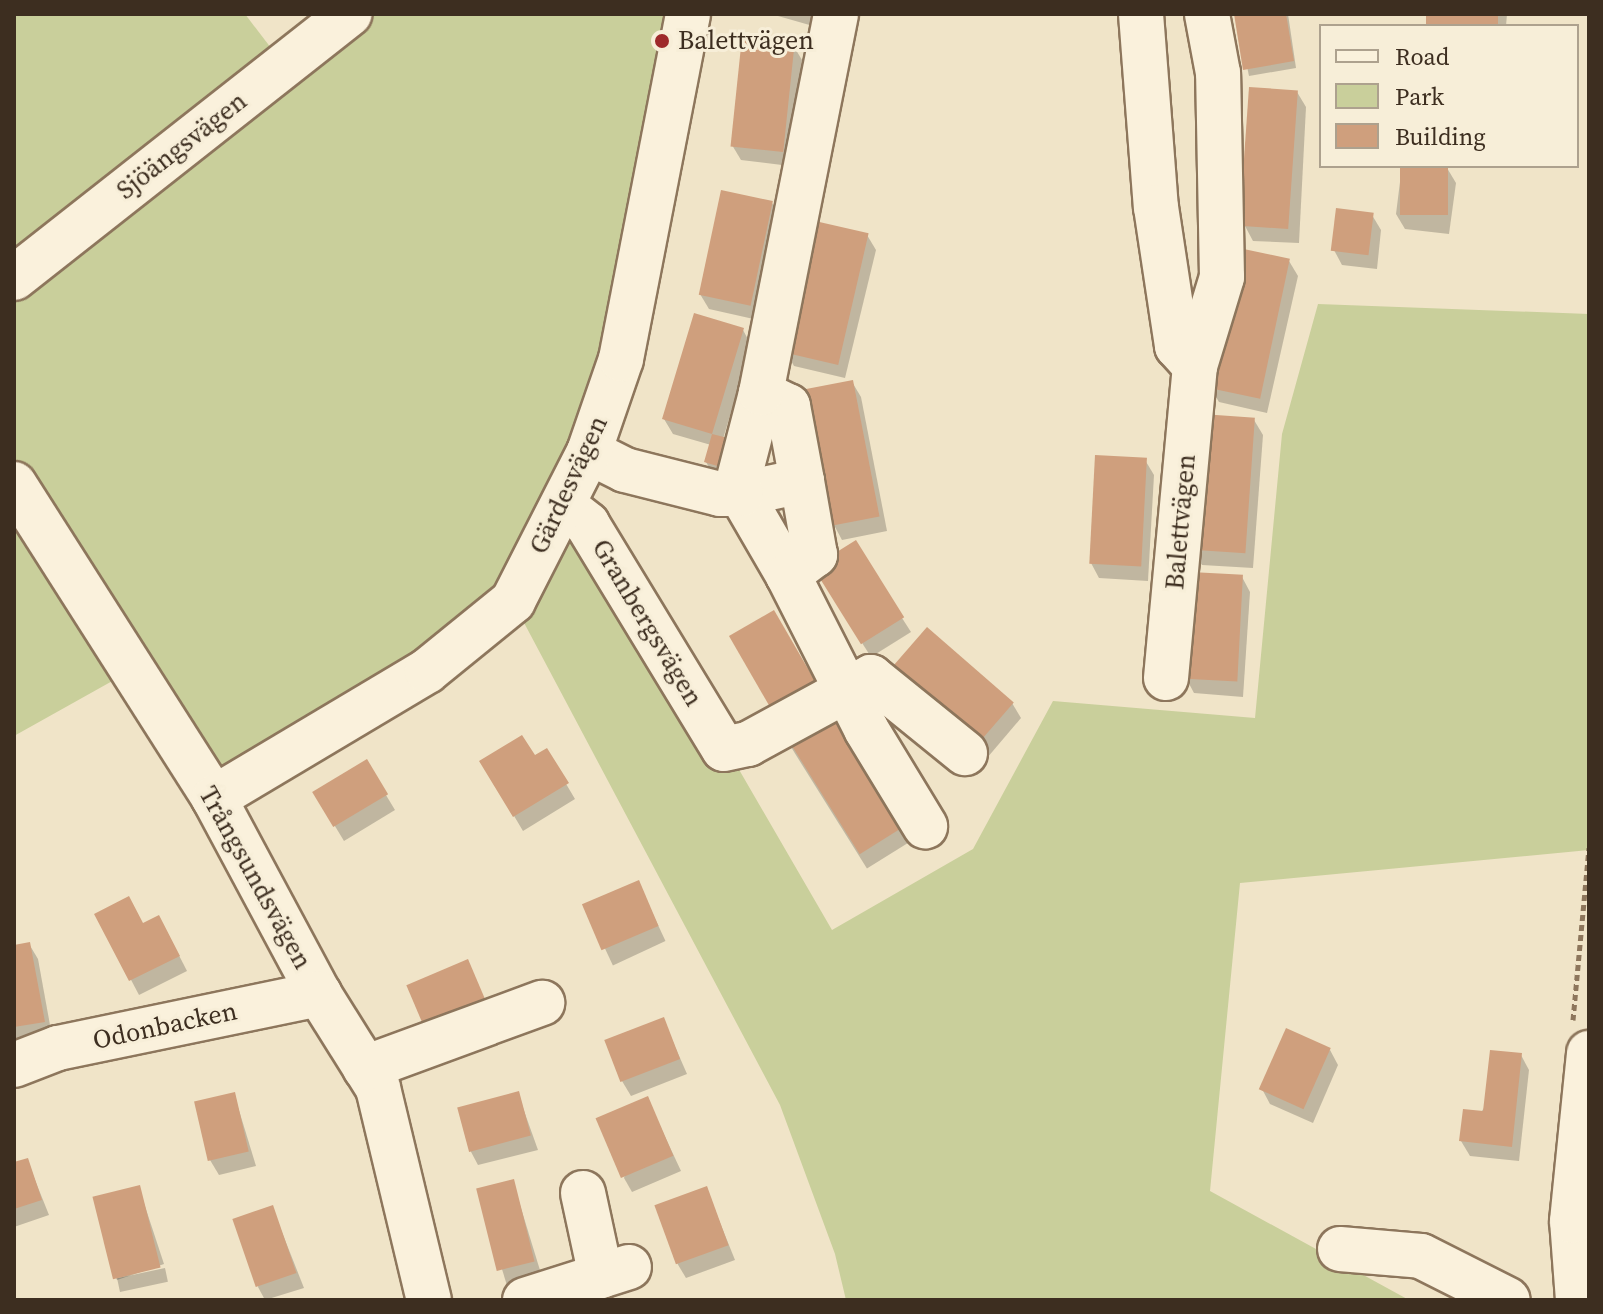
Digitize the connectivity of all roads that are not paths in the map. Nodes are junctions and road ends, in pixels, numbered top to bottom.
1 (350, 14) edge
2 (688, 14) edge
3 (836, 14) edge
4 (1141, 14) edge
5 (1207, 14) edge
6 (1218, 73) junction
7 (1148, 80) junction
8 (14, 278) edge
9 (1195, 366) junction
10 (761, 393) junction
11 (589, 452) junction
12 (802, 481) junction
13 (14, 484) edge
14 (741, 494) junction
15 (563, 505) junction
16 (788, 575) junction
17 (1166, 678) dead end
18 (846, 692) junction
19 (965, 753) dead end
20 (214, 798) junction
21 (925, 826) dead end
22 (319, 994) junction
23 (542, 1003) dead end
24 (1589, 1053) edge
25 (14, 1065) edge
26 (365, 1068) junction
27 (583, 1193) dead end
28 (1340, 1249) dead end
29 (429, 1300) edge
30 (525, 1300) edge
31 (1508, 1300) edge
32 (1578, 1300) edge

1 - 8 street, Sjöängsvägen
2 - 11 street, Gärdesvägen
3 - 10 street
4 - 7 street
5 - 6 street, Balettvägen
6 - 7 street
6 - 9 street, Balettvägen
7 - 9 street
9 - 17 street, Balettvägen
10 - 12 street
10 - 14 street
11 - 14 street
11 - 15 street, Gärdesvägen
12 - 14 street
12 - 16 street
13 - 20 street, Trångsundsvägen
14 - 16 street
15 - 18 street, Granbergsvägen
15 - 20 street, Gärdesvägen
16 - 18 street
18 - 19 street
18 - 21 street
20 - 22 street, Trångsundsvägen
22 - 25 street, Odonbacken
22 - 26 street, Trångsundsvägen
23 - 26 street
24 - 32 street
26 - 29 street, Trångsundsvägen
27 - 30 street
28 - 31 street

